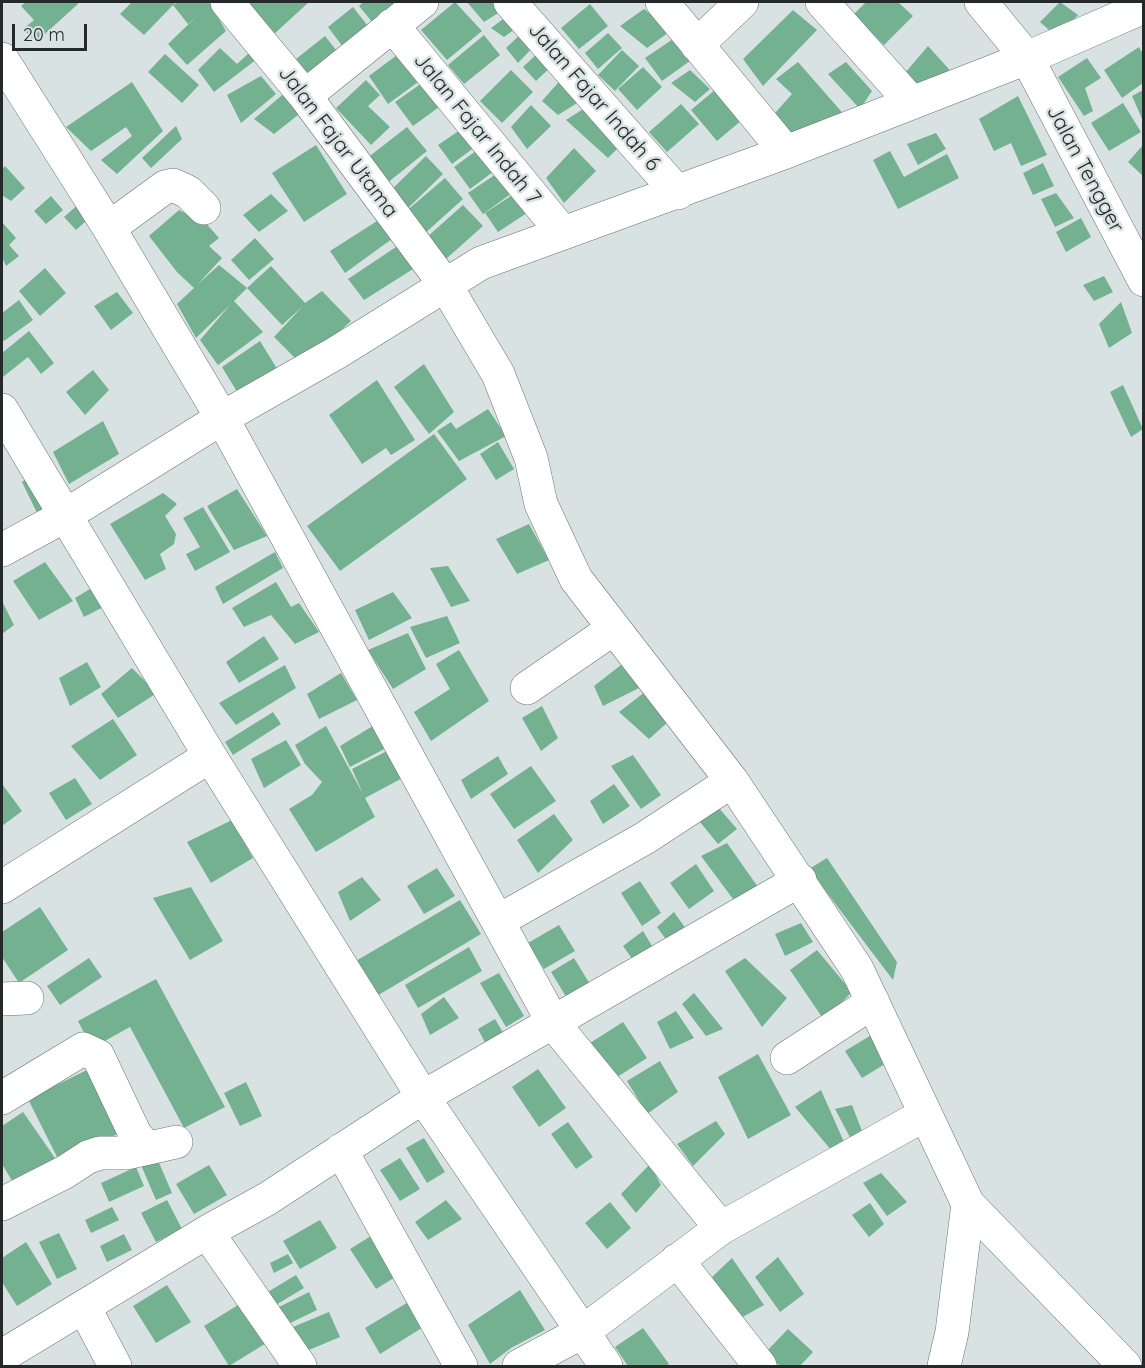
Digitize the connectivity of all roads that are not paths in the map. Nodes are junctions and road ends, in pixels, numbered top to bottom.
1 (422, 2) edge
2 (510, 2) edge
3 (662, 2) edge
4 (742, 2) edge
5 (822, 2) edge
6 (981, 2) edge
7 (231, 3) edge
8 (1140, 8) edge
9 (392, 25) junction
10 (697, 45) junction
11 (1028, 58) junction
12 (2, 59) edge
13 (305, 96) junction
14 (912, 103) junction
15 (786, 152) junction
16 (678, 193) junction
17 (204, 208) dead end
18 (110, 228) junction
19 (563, 233) junction
20 (1143, 280) edge
21 (446, 286) junction
22 (2, 410) edge
23 (222, 418) junction
24 (66, 514) junction
25 (2, 550) edge
26 (613, 629) junction
27 (527, 688) dead end
28 (210, 756) junction
29 (732, 781) junction
30 (800, 880) junction
31 (2, 887) edge
32 (498, 921) junction
33 (873, 1002) junction
34 (554, 1024) junction
35 (788, 1058) dead end
36 (423, 1097) junction
37 (2, 1098) edge
38 (924, 1115) junction
39 (341, 1150) junction
40 (2, 1204) edge
41 (968, 1204) junction
42 (721, 1228) junction
43 (207, 1232) junction
44 (677, 1260) junction
45 (84, 1307) junction
46 (584, 1331) junction
47 (2, 1356) edge
48 (115, 1366) edge
49 (300, 1366) edge
50 (461, 1366) edge
51 (519, 1366) edge
52 (606, 1366) edge
53 (760, 1366) edge
54 (944, 1366) edge
55 (1125, 1366) edge

1 - 9 street
2 - 16 street, Jalan Fajar Indah 6
3 - 10 street
4 - 10 street
5 - 14 street
6 - 11 street, Jalan Tengger
7 - 13 street, Jalan Fajar Utama
8 - 11 street
9 - 13 street
9 - 19 street, Jalan Fajar Indah 7
10 - 15 street
11 - 14 street
11 - 20 street, Jalan Tengger
12 - 18 street
13 - 21 street, Jalan Fajar Utama
14 - 15 street
15 - 16 street
16 - 19 street
17 - 18 street
18 - 23 street
19 - 21 street
21 - 23 street
21 - 26 street, Jalan Fajar Utama
22 - 24 street
23 - 24 street
23 - 32 street
24 - 25 street
24 - 28 street
26 - 27 street
26 - 29 street, Jalan Fajar Utama
28 - 31 street
28 - 36 street
29 - 30 street, Jalan Fajar Utama
29 - 32 street
30 - 33 street, Jalan Fajar Utama
30 - 34 street
32 - 34 street
33 - 35 street
33 - 38 street, Jalan Fajar Utama
34 - 36 street
34 - 42 street
36 - 39 street
36 - 46 street
37 - 40 street
38 - 41 street, Jalan Fajar Utama
38 - 42 street
39 - 43 street
39 - 50 street
41 - 54 street
41 - 55 street, Jalan Fajar Utama
42 - 44 street
43 - 45 street
43 - 49 street
44 - 46 street
44 - 53 street
45 - 47 street
45 - 48 street
46 - 51 street
46 - 52 street

